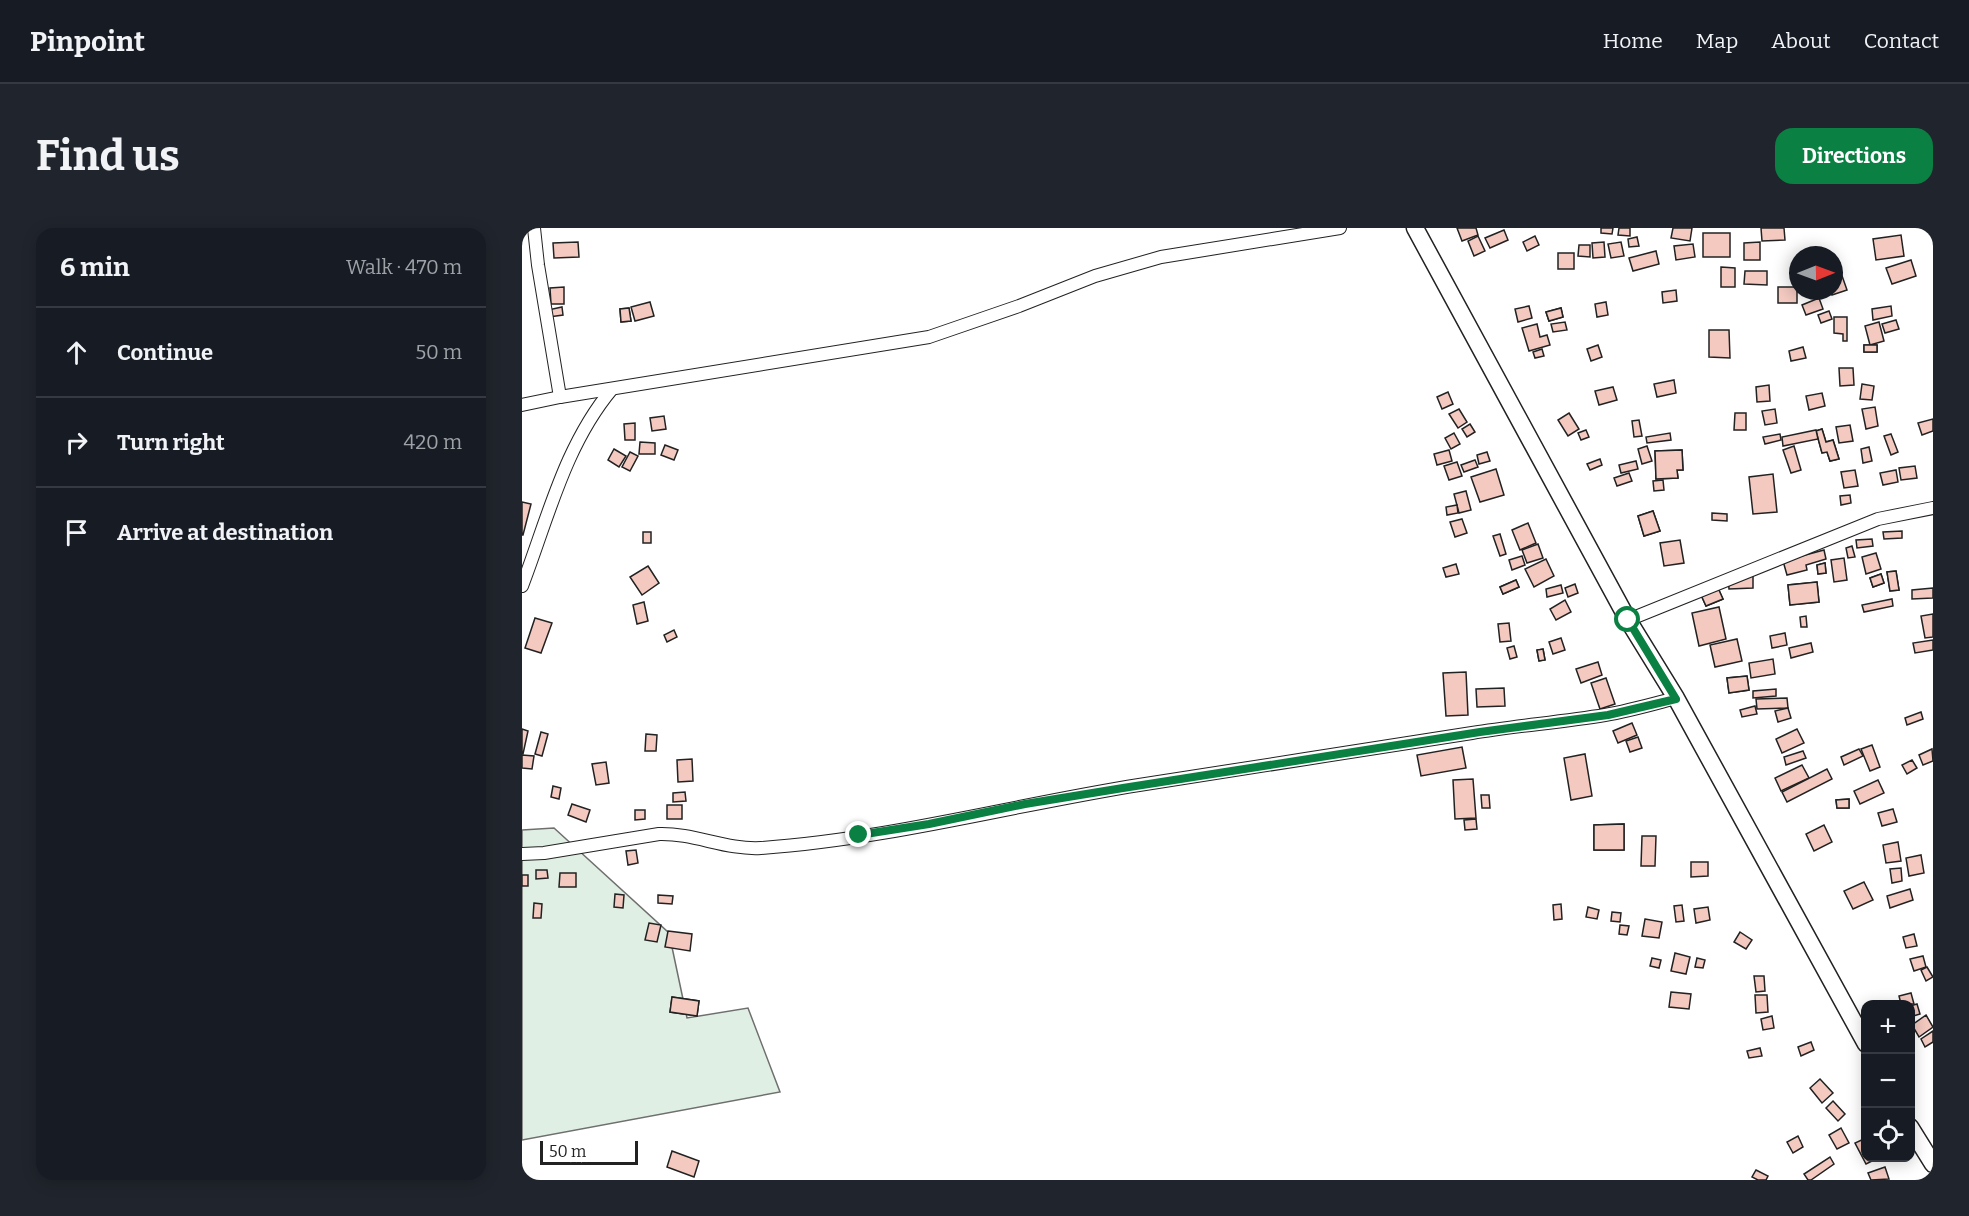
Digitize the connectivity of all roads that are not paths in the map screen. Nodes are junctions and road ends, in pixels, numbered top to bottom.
1 (534, 228) edge
2 (1341, 228) edge
3 (1415, 228) edge
4 (612, 389) junction
5 (560, 397) junction
6 (522, 405) edge
7 (1933, 508) edge
8 (522, 586) edge
9 (1628, 620) junction
10 (1676, 699) junction
11 (522, 854) edge
12 (1861, 1035) edge
13 (1915, 1134) edge
14 (1933, 1164) edge

1 - 5 street
2 - 4 street
3 - 9 main road
4 - 5 street
4 - 8 street
5 - 6 street
7 - 9 street
9 - 10 main road
10 - 11 street
10 - 12 main road
13 - 14 main road

